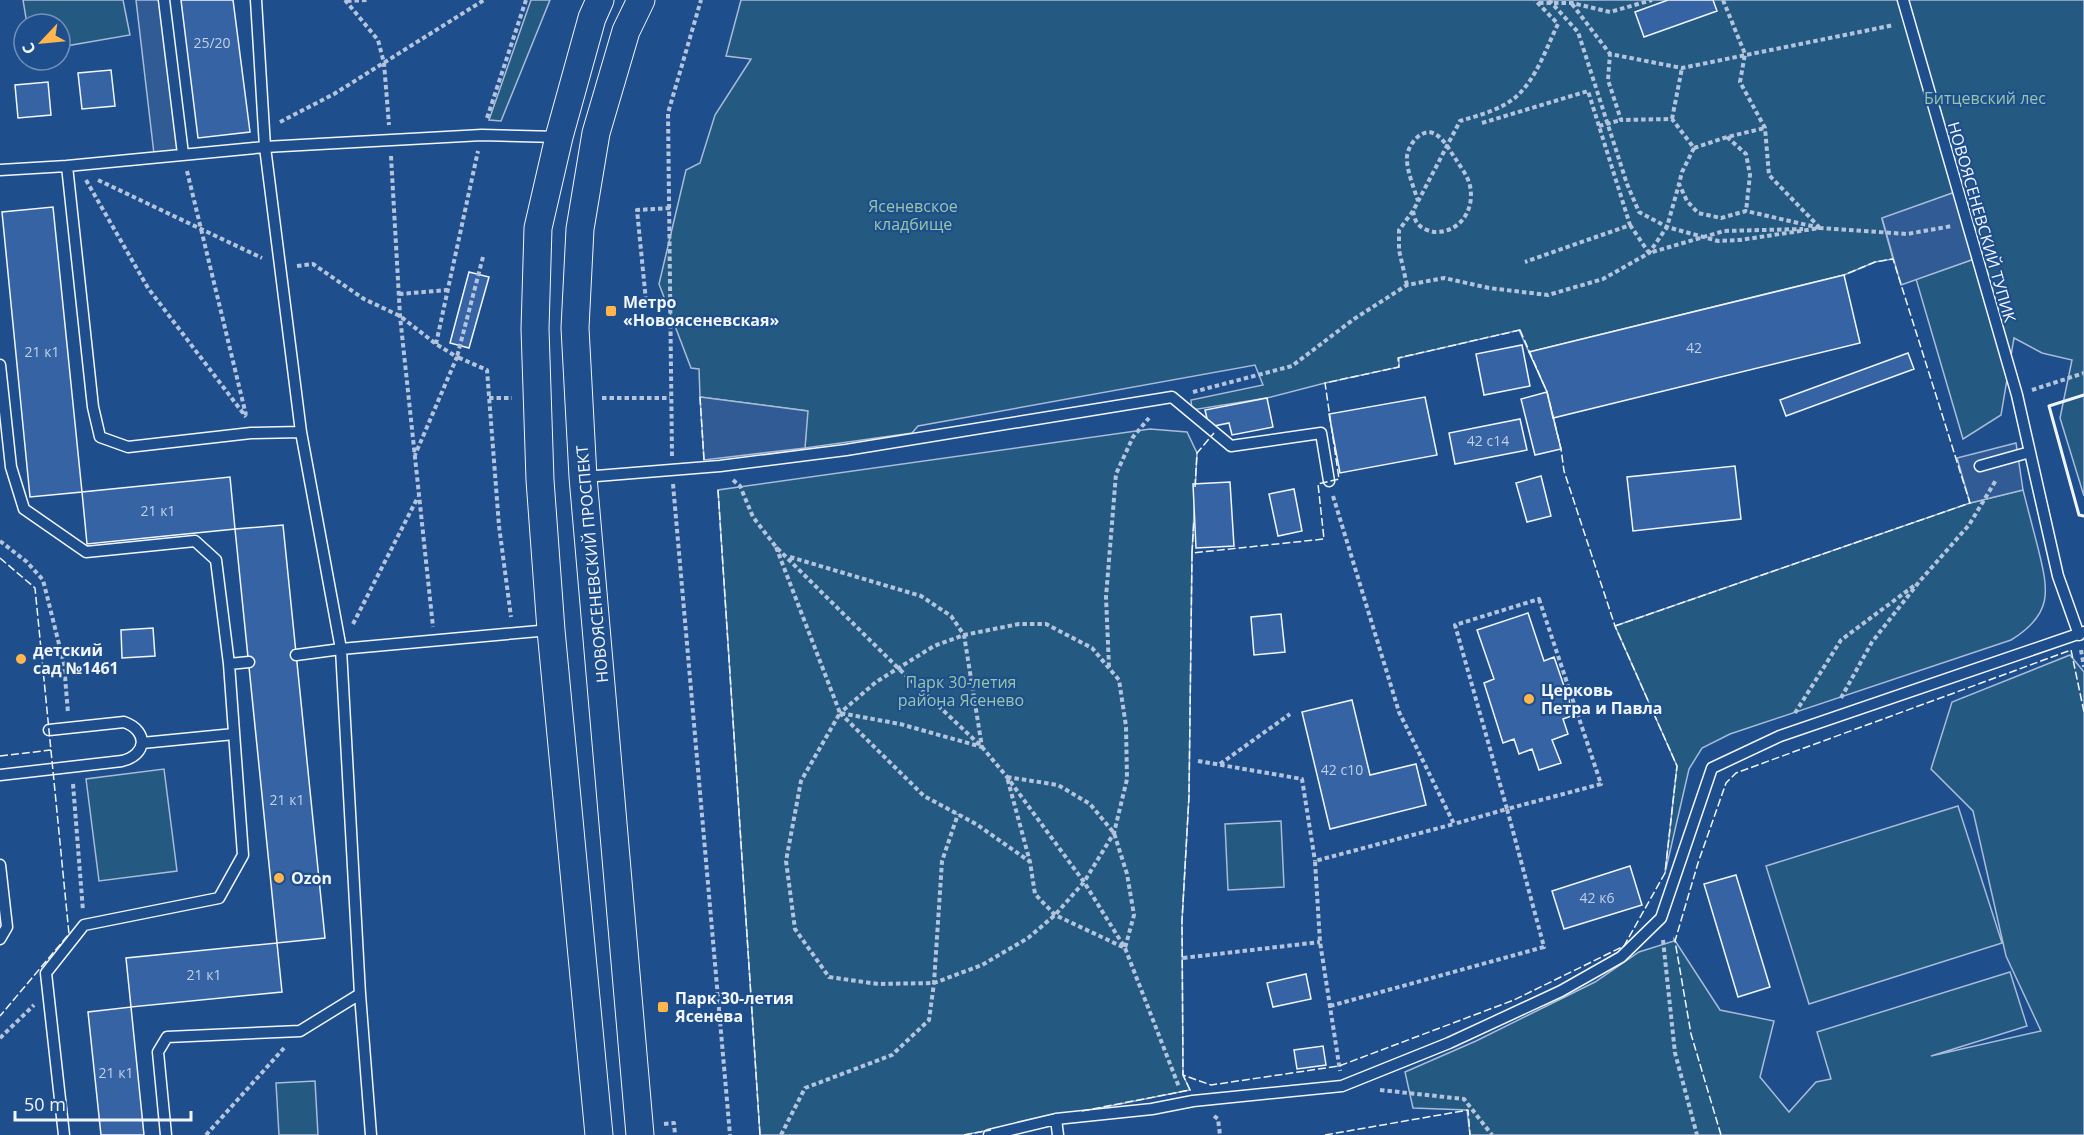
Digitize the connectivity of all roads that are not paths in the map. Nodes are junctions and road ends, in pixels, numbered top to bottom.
1 (164, 0) edge
2 (256, 0) edge
3 (600, 0) edge
4 (641, 0) edge
5 (1902, 0) edge
6 (559, 137) junction
7 (265, 147) junction
8 (183, 154) junction
9 (67, 166) junction
10 (0, 170) edge
11 (0, 365) edge
12 (301, 432) junction
13 (2030, 452) junction
14 (1980, 466) dead end
15 (583, 477) junction
16 (1329, 481) road end
17 (551, 630) junction
18 (2081, 633) edge
19 (340, 649) junction
20 (296, 655) dead end
21 (249, 662) dead end
22 (229, 664) junction
23 (49, 730) dead end
24 (234, 734) junction
25 (141, 743) junction
26 (0, 775) edge
27 (0, 865) edge
28 (0, 939) edge
29 (360, 994) junction
30 (1056, 1119) junction
31 (650, 1130) edge
32 (64, 1135) edge
33 (166, 1135) edge
34 (371, 1135) edge
35 (599, 1135) edge
36 (988, 1135) edge
37 (1058, 1135) edge

1 - 8 lane
2 - 7 lane
3 - 6 street
4 - 15 street, НОВОЯСЕНЕВСКИЙ ПРОСПЕКТ
5 - 13 lane, НОВОЯСЕНЕВСКИЙ ТУПИК
6 - 7 lane
6 - 17 street
7 - 8 lane
7 - 12 lane
8 - 9 lane
9 - 10 lane
9 - 12 lane
11 - 22 lane
12 - 19 lane
13 - 14 lane
13 - 18 lane, НОВОЯСЕНЕВСКИЙ ТУПИК
15 - 16 lane
15 - 31 street, НОВОЯСЕНЕВСКИЙ ПРОСПЕКТ
17 - 19 lane
17 - 35 street
18 - 30 lane
19 - 20 lane
19 - 29 lane
21 - 22 lane
22 - 24 lane
23 - 25 lane
24 - 25 lane
24 - 32 lane
25 - 26 lane
27 - 28 lane
29 - 33 lane
29 - 34 lane
30 - 36 lane
30 - 37 lane

